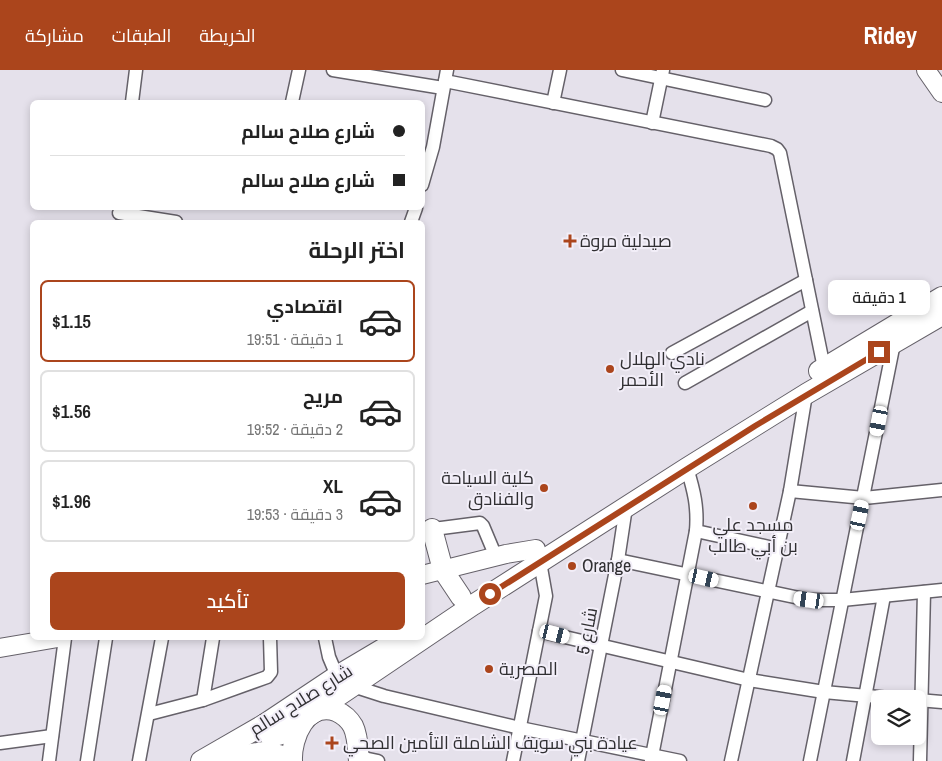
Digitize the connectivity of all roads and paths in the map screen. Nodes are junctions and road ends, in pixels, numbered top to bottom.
1 (136, 70) edge
2 (299, 70) edge
3 (334, 70) edge
4 (560, 70) edge
5 (622, 70) edge
6 (926, 70) edge
7 (662, 74) edge
8 (445, 80) edge
9 (942, 93) edge
10 (132, 100) edge
11 (292, 100) edge
12 (765, 100) dead end
13 (553, 103) junction
14 (652, 123) junction
15 (427, 155) edge
16 (119, 214) edge
17 (162, 220) edge
18 (806, 280) junction
19 (942, 298) edge
20 (812, 311) junction
21 (942, 315) edge
22 (894, 344) junction
23 (672, 353) dead end
24 (824, 368) junction
25 (685, 383) dead end
26 (806, 394) junction
27 (688, 468) junction
28 (942, 490) edge
29 (790, 491) junction
30 (864, 498) junction
31 (626, 508) junction
32 (427, 530) edge
33 (696, 531) junction
34 (778, 549) junction
35 (538, 555) junction
36 (496, 557) junction
37 (618, 560) junction
38 (443, 570) junction
39 (425, 574) edge
40 (688, 575) junction
41 (942, 590) edge
42 (768, 592) junction
43 (924, 592) junction
44 (884, 596) junction
45 (461, 597) junction
46 (842, 600) junction
47 (425, 621) edge
48 (425, 629) edge
49 (539, 631) junction
50 (46, 640) edge
51 (65, 640) edge
52 (106, 640) edge
53 (162, 640) edge
54 (213, 640) edge
55 (270, 640) edge
56 (325, 640) edge
57 (399, 640) edge
58 (408, 640) edge
59 (602, 646) junction
60 (0, 648) edge
61 (670, 662) junction
62 (749, 680) junction
63 (345, 681) junction
64 (920, 690) edge
65 (824, 692) junction
66 (864, 696) junction
67 (871, 697) edge
68 (203, 700) junction
69 (926, 701) edge
70 (942, 702) edge
71 (311, 713) junction
72 (149, 714) junction
73 (265, 724) junction
74 (520, 728) junction
75 (52, 736) junction
76 (582, 741) junction
77 (0, 743) edge
78 (920, 745) edge
79 (651, 758) edge
80 (365, 760) edge
81 (49, 761) edge
82 (87, 761) edge
83 (140, 761) edge
84 (201, 761) edge
85 (210, 761) edge
86 (288, 761) edge
87 (292, 761) edge
88 (513, 761) edge
89 (578, 761) edge
90 (680, 761) edge
91 (731, 761) edge
92 (810, 761) edge
93 (853, 761) edge
94 (920, 761) edge

1 - 10 street
2 - 11 street
3 - 8 street
4 - 13 street
5 - 7 street
6 - 9 main road
7 - 12 street
7 - 14 street
8 - 13 street
8 - 15 street
13 - 14 street
14 - 18 street
16 - 17 street
18 - 20 street
18 - 23 street
19 - 24 main road, شارع صلاح سالم
20 - 24 street
20 - 25 street
21 - 22 main road, شارع صلاح سالم
22 - 26 main road, شارع صلاح سالم
22 - 30 street
24 - 35 main road, شارع صلاح سالم
26 - 27 main road, شارع صلاح سالم
26 - 29 street
27 - 31 main road, شارع صلاح سالم
27 - 33 street
28 - 30 street
29 - 30 street
29 - 34 street
30 - 46 street
31 - 35 main road, شارع صلاح سالم
31 - 37 street, شارع 5
32 - 36 street
32 - 38 main road
33 - 34 street
33 - 40 street
34 - 42 street
35 - 36 main road
35 - 45 main road, شارع صلاح سالم
35 - 48 main road, شارع صلاح سالم
35 - 49 street
36 - 38 main road
37 - 40 street
37 - 59 street, شارع 5
38 - 39 main road
38 - 45 main road
40 - 42 street
40 - 61 street
41 - 43 street
42 - 46 street
42 - 62 street
43 - 44 street
43 - 64 street
44 - 46 street
44 - 66 street
45 - 47 main road, شارع صلاح سالم
46 - 65 street
49 - 59 street
49 - 74 street
50 - 60 main road
51 - 75 street
52 - 82 street
53 - 72 street
54 - 68 street
55 - 68 street
56 - 63 street
57 - 63 main road, شارع صلاح سالم
58 - 63 main road, شارع صلاح سالم
59 - 61 street
59 - 76 street, شارع 5
61 - 62 street
61 - 79 street
62 - 65 street
62 - 91 street
63 - 71 main road, شارع صلاح سالم
63 - 73 main road, شارع صلاح سالم
63 - 74 street
65 - 66 street
65 - 92 street
66 - 67 street
66 - 93 street
68 - 72 street
69 - 70 street
71 - 73 main road, شارع صلاح سالم
71 - 80 main road
71 - 87 main road
72 - 83 street
73 - 84 main road, شارع صلاح سالم
74 - 76 street
74 - 88 street
75 - 77 street
75 - 81 street
76 - 79 street
76 - 89 street, شارع 5
78 - 94 street
79 - 90 street
85 - 86 main road

